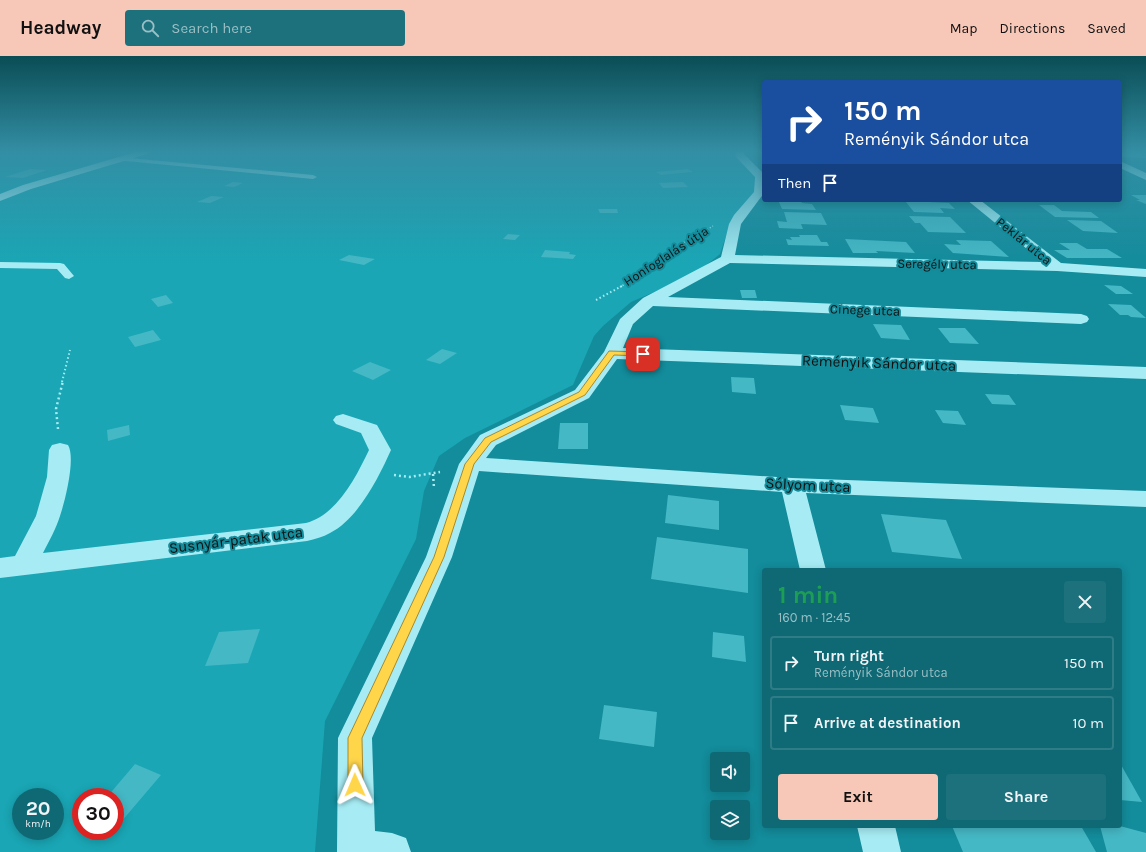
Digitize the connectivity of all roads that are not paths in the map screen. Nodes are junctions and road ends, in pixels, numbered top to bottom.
1 (22, 189) edge
2 (759, 189) edge
3 (0, 198) edge
4 (976, 202) edge
5 (727, 259) junction
6 (0, 265) edge
7 (1057, 267) junction
8 (1146, 273) edge
9 (69, 276) dead end
10 (649, 301) junction
11 (1081, 319) dead end
12 (612, 353) junction
13 (1146, 373) edge
14 (343, 420) dead end
15 (60, 450) road end
16 (470, 464) junction
17 (792, 485) junction
18 (1146, 498) edge
19 (24, 566) junction
20 (0, 568) edge
21 (813, 568) edge
22 (876, 828) edge
23 (368, 850) edge
24 (882, 852) edge

1 - 3 street
2 - 5 street, Honfoglalás útja
4 - 7 street, Peklár utca
5 - 7 street, Seregély utca
5 - 10 street, Honfoglalás útja
6 - 9 lane
7 - 8 street, Seregély utca
10 - 11 street, Cinege utca
10 - 12 street, Honfoglalás útja
12 - 13 street, Reményik Sándor utca
12 - 16 street, Honfoglalás útja
14 - 19 street, Susnyár-patak utca
15 - 19 street
16 - 17 street, Sólyom utca
16 - 23 street, Honfoglalás útja
17 - 18 street, Sólyom utca
17 - 21 street
19 - 20 street, Susnyár-patak utca
22 - 24 street

